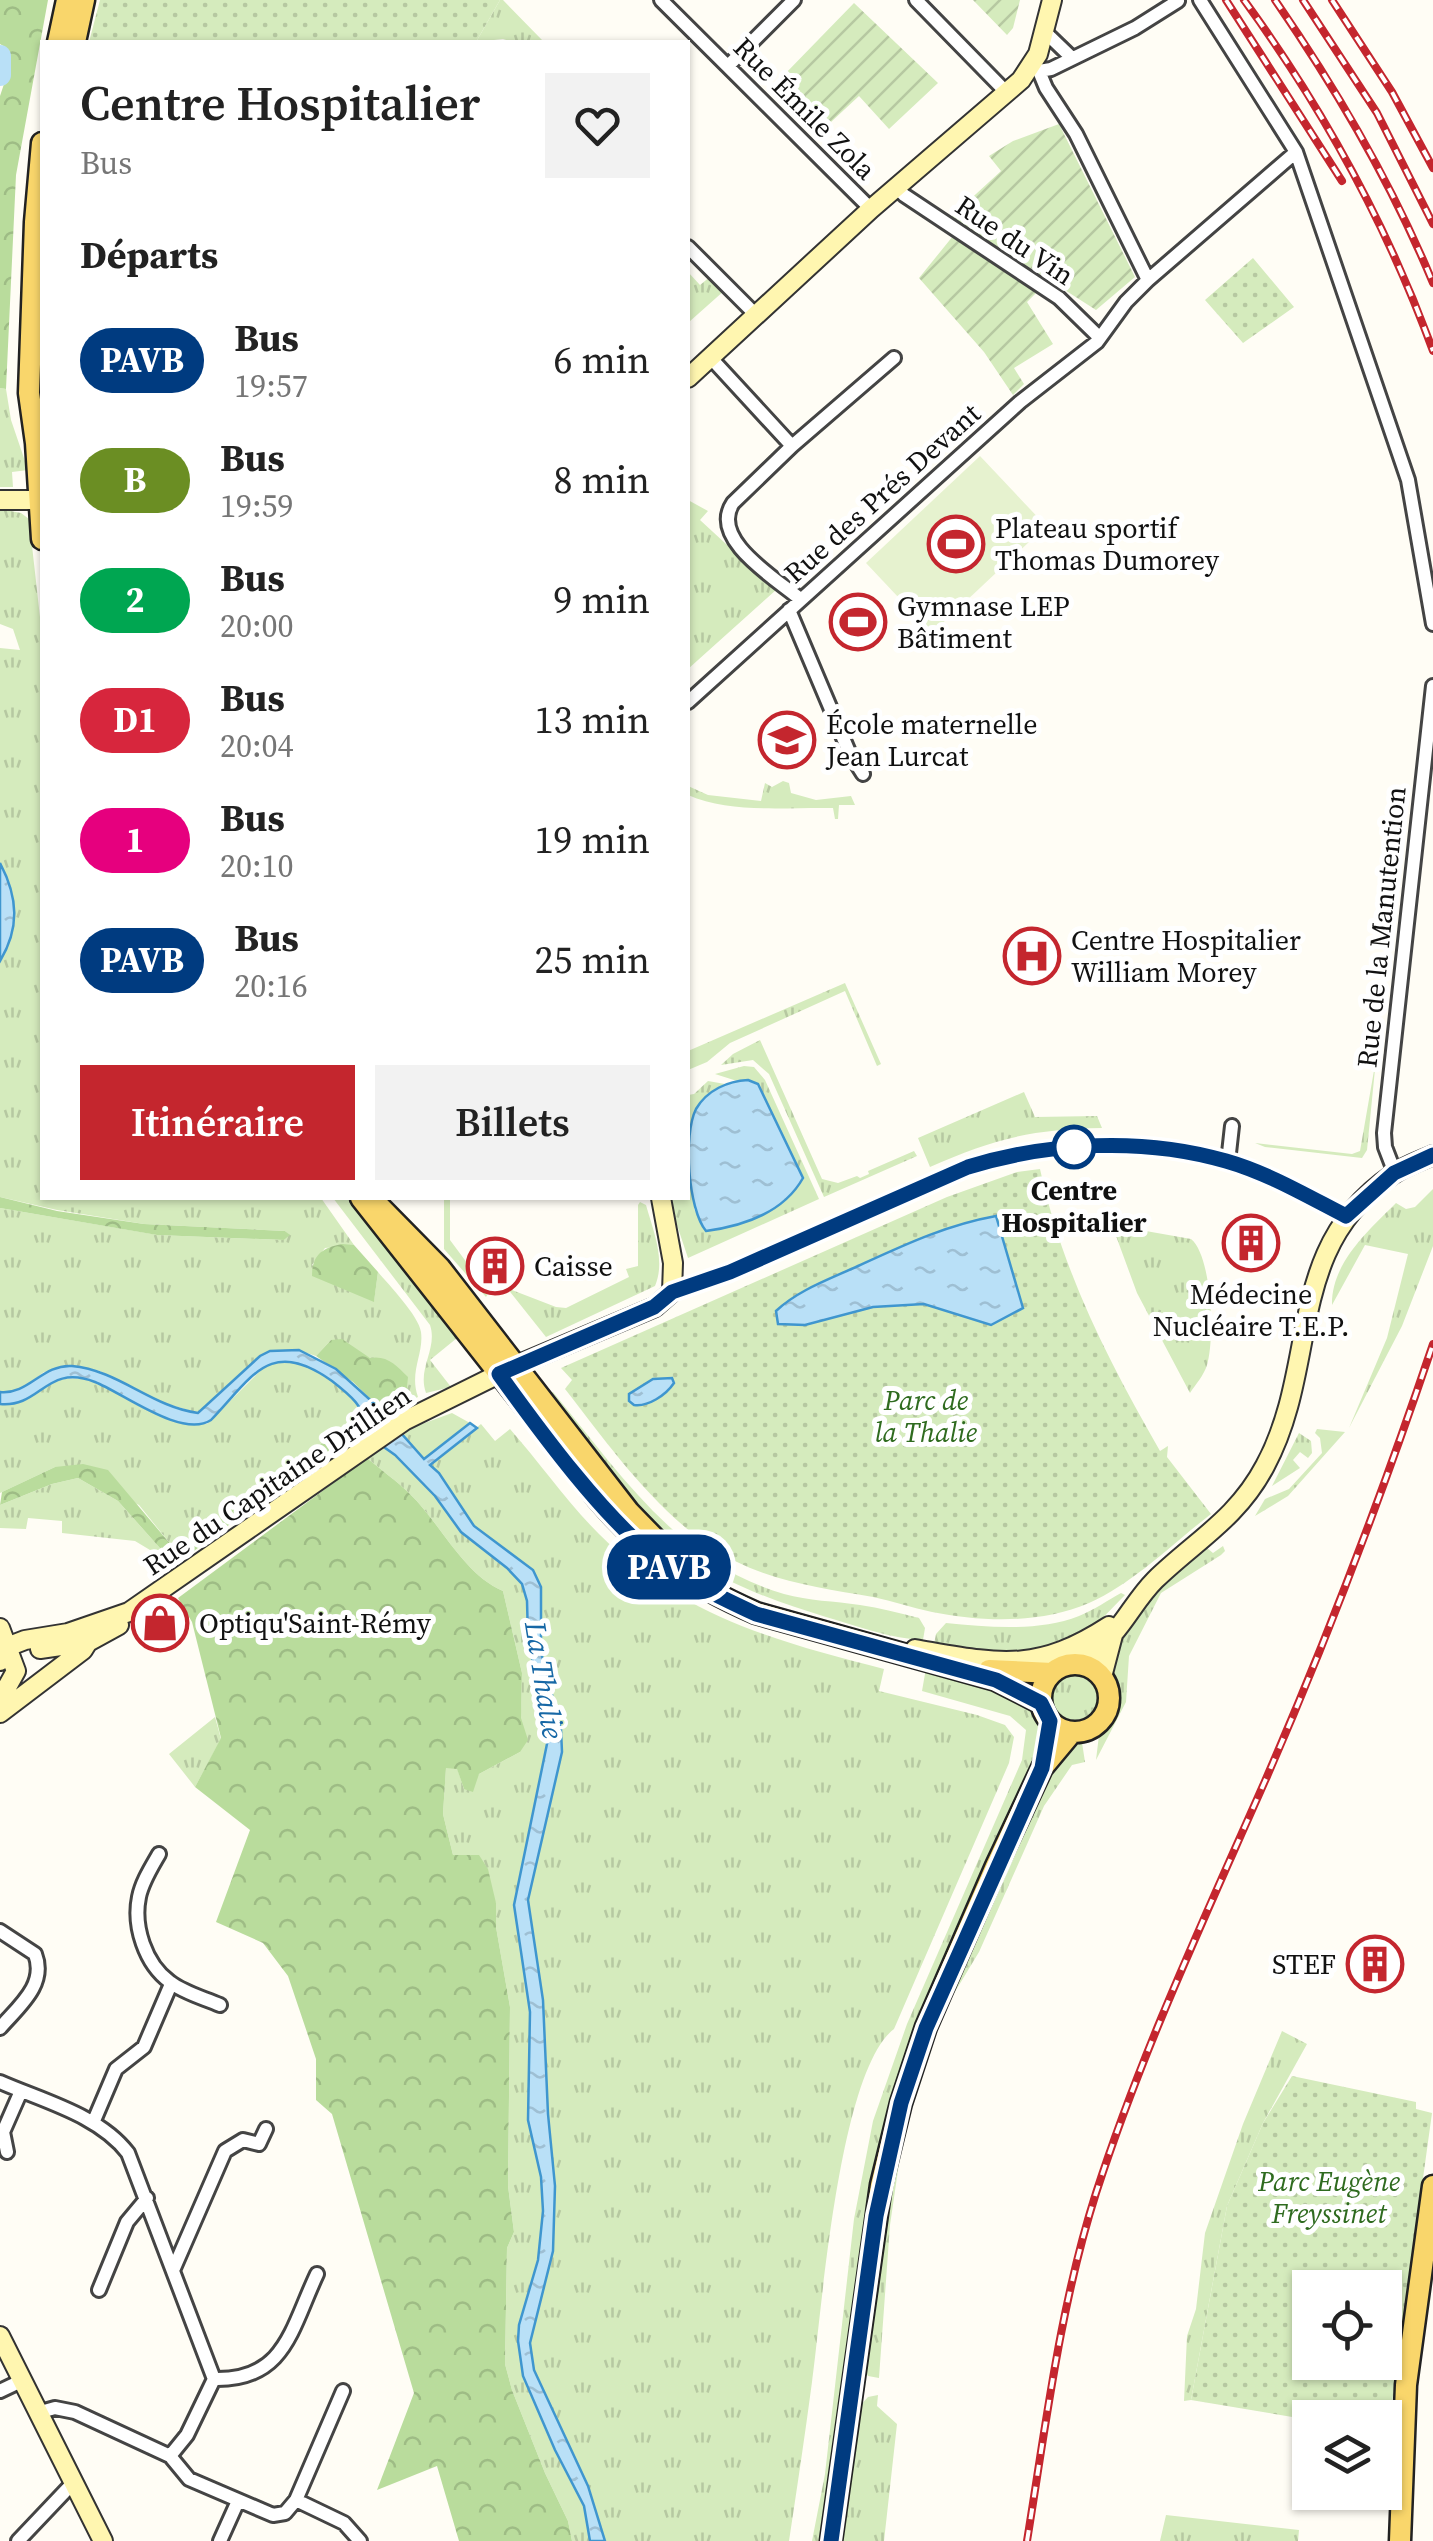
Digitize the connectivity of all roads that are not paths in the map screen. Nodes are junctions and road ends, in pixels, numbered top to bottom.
1 (67, 0) edge
2 (84, 0) edge
3 (661, 0) edge
4 (794, 0) edge
5 (916, 0) edge
6 (1052, 0) edge
7 (1200, 0) edge
8 (1178, 1) edge
9 (1044, 30) junction
10 (58, 40) edge
11 (75, 40) edge
12 (1072, 58) junction
13 (728, 66) junction
14 (1036, 68) junction
15 (1007, 93) junction
16 (1296, 152) junction
17 (40, 163) edge
18 (898, 188) junction
19 (871, 209) junction
20 (690, 249) edge
21 (1148, 280) junction
22 (755, 314) junction
23 (1100, 338) junction
24 (710, 357) junction
25 (894, 358) dead end
26 (690, 376) edge
27 (792, 446) junction
28 (40, 489) edge
29 (0, 500) edge
30 (40, 500) edge
31 (800, 600) junction
32 (789, 610) junction
33 (1433, 624) edge
34 (1433, 686) edge
35 (690, 700) edge
36 (863, 774) dead end
37 (1232, 1126) dead end
38 (1433, 1155) edge
39 (1394, 1173) junction
40 (367, 1200) edge
41 (661, 1200) edge
42 (1346, 1216) junction
43 (507, 1370) junction
44 (129, 1612) junction
45 (1126, 1614) junction
46 (0, 1628) edge
47 (1113, 1635) junction
48 (88, 1642) junction
49 (910, 1648) junction
50 (2, 1651) edge
51 (1078, 1664) junction
52 (1052, 1673) junction
53 (1102, 1677) junction
54 (0, 1700) edge
55 (1046, 1712) junction
56 (0, 1713) edge
57 (1072, 1732) junction
58 (1042, 1768) junction
59 (159, 1854) dead end
60 (0, 1931) edge
61 (171, 1984) junction
62 (220, 2006) dead end
63 (0, 2028) edge
64 (0, 2082) edge
65 (21, 2091) junction
66 (93, 2123) junction
67 (266, 2128) dead end
68 (7, 2152) dead end
69 (1433, 2186) edge
70 (147, 2198) junction
71 (174, 2268) junction
72 (316, 2274) dead end
73 (98, 2290) dead end
74 (0, 2336) edge
75 (214, 2379) junction
76 (21, 2381) junction
77 (0, 2391) edge
78 (343, 2391) dead end
79 (37, 2413) junction
80 (170, 2456) junction
81 (72, 2484) junction
82 (296, 2500) junction
83 (238, 2501) junction
84 (18, 2541) edge
85 (103, 2541) edge
86 (220, 2541) edge
87 (360, 2541) edge
88 (831, 2541) edge
89 (1400, 2541) edge

1 - 10 main road
2 - 11 main road
3 - 13 street, Rue Émile Zola
4 - 13 street
5 - 15 street
6 - 9 main road
7 - 16 street
8 - 12 street
9 - 12 street
9 - 14 main road
12 - 14 street
13 - 19 street, Rue Émile Zola
14 - 15 main road
14 - 21 street
15 - 18 main road
16 - 21 street, Rue des Prés Devant
16 - 33 street
17 - 28 main road
18 - 19 main road
18 - 23 street, Rue du Vin
19 - 22 main road
20 - 22 street
21 - 23 street, Rue des Prés Devant
22 - 24 main road
23 - 31 street, Rue des Prés Devant
24 - 26 main road
24 - 27 street
25 - 27 street
27 - 31 street
29 - 30 main road
31 - 32 street, Rue des Prés Devant
32 - 35 street, Rue des Prés Devant
32 - 36 street
34 - 39 street, Rue de la Manutention
37 - 42 street
38 - 39 main road
39 - 42 main road
40 - 43 main road
41 - 43 main road, Rue du Capitaine Drillien
42 - 45 main road
43 - 44 main road, Rue du Capitaine Drillien
43 - 49 main road
43 - 55 main road
44 - 48 main road
44 - 50 main road
45 - 47 main road
45 - 49 main road
46 - 50 main road
47 - 51 main road
47 - 53 main road
48 - 50 main road
48 - 56 main road
49 - 52 main road
50 - 54 main road
51 - 52 main road
51 - 53 main road
52 - 55 main road
53 - 57 main road
55 - 57 main road
55 - 58 main road
57 - 58 main road
58 - 88 main road
59 - 61 street
60 - 63 street
61 - 62 street
61 - 66 street
64 - 65 street
65 - 66 street
65 - 68 street
66 - 70 street
67 - 71 street
69 - 89 main road
70 - 71 street
70 - 73 street
71 - 75 street
72 - 75 street
74 - 76 main road
75 - 80 street
76 - 77 street
76 - 79 main road
78 - 82 street
79 - 80 street
79 - 81 main road
80 - 83 street
81 - 84 street
81 - 85 main road
82 - 83 street
82 - 87 street
83 - 86 street

